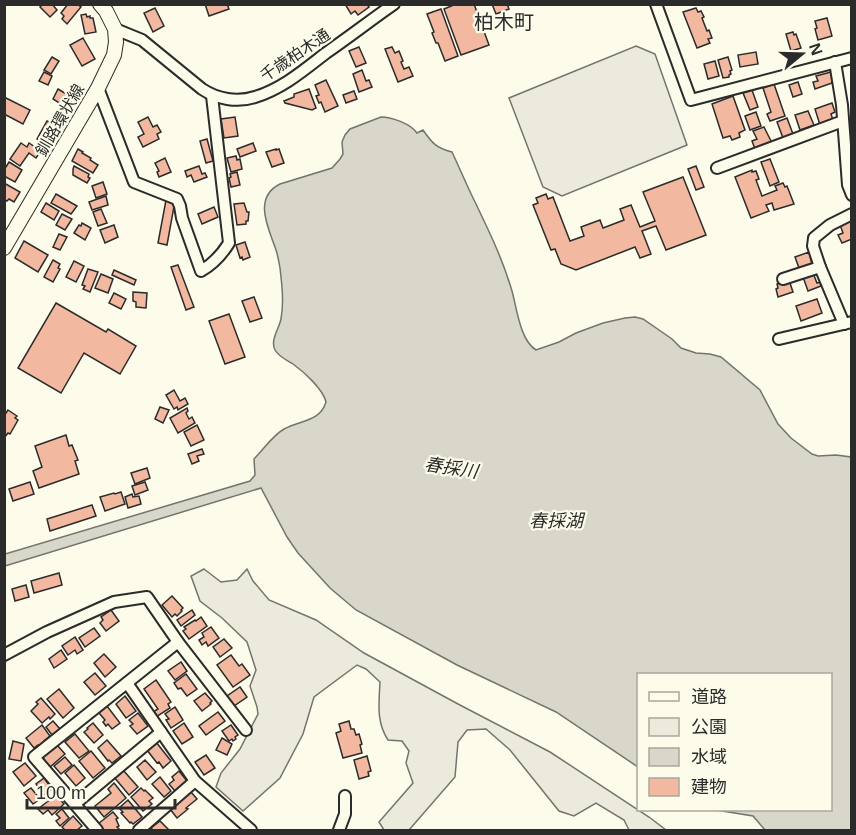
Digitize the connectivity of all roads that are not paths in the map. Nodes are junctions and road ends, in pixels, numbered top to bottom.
1 (100, 4) edge
2 (394, 4) edge
3 (656, 4) edge
4 (115, 29) junction
5 (852, 58) edge
6 (835, 62) junction
7 (98, 88) junction
8 (212, 96) junction
9 (843, 121) junction
10 (717, 168) dead end
11 (850, 188) edge
12 (852, 214) edge
13 (4, 248) edge
14 (820, 267) junction
15 (783, 279) dead end
16 (848, 323) edge
17 (779, 339) dead end
18 (178, 642) junction
19 (4, 655) edge
20 (127, 683) junction
21 (246, 730) dead end
22 (161, 732) junction
23 (195, 781) junction
24 (345, 796) dead end
25 (75, 804) junction
26 (97, 831) edge
27 (139, 831) edge
28 (251, 831) edge
29 (339, 831) edge

1 - 4 main road
2 - 8 street, 千歳柏木通
3 - 6 street
4 - 7 main road, 釧路環状線
4 - 8 street
5 - 6 street
6 - 9 street
7 - 8 street
7 - 13 main road, 釧路環状線
9 - 10 street
9 - 11 street
12 - 14 street
14 - 15 street
14 - 16 street
16 - 17 street
18 - 19 street
18 - 20 street
18 - 21 street
20 - 22 street
20 - 25 street
22 - 23 street
22 - 25 street
23 - 27 street
23 - 28 street
24 - 29 street
25 - 26 street

